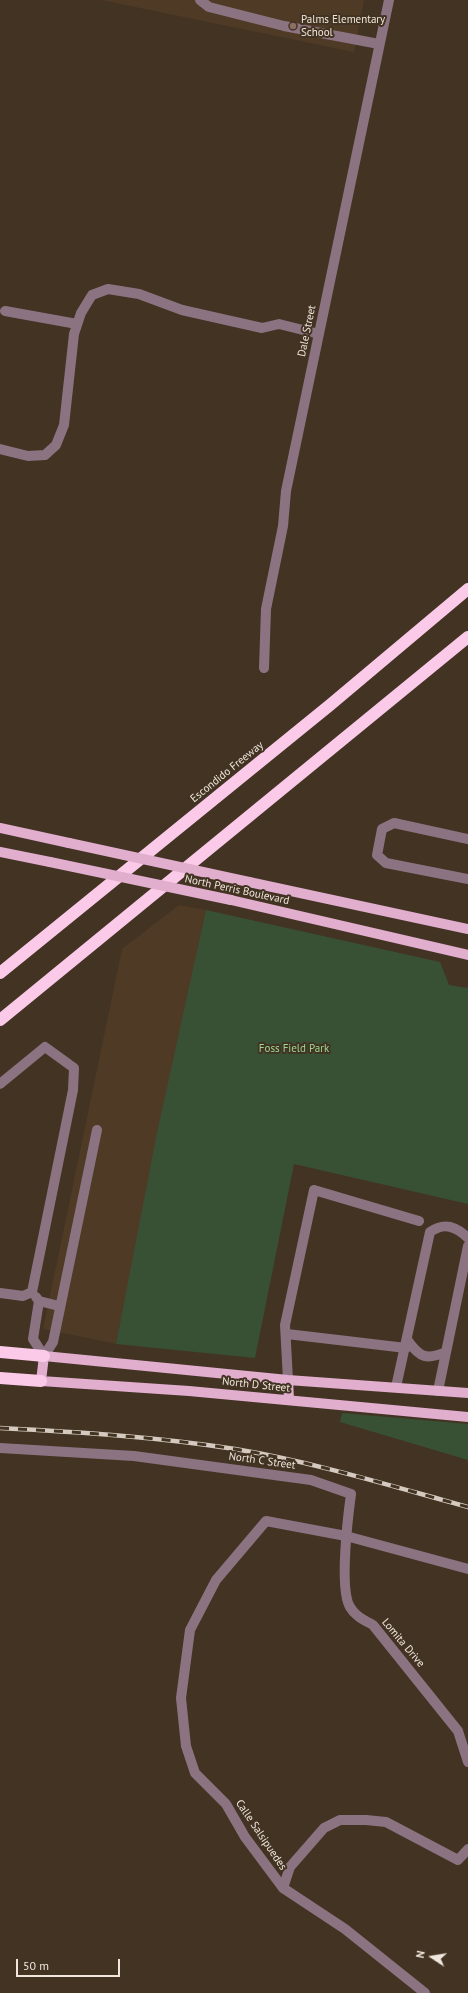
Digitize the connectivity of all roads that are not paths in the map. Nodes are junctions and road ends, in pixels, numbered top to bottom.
1 (200, 0) edge
2 (388, 0) edge
3 (379, 44) junction
4 (5, 311) dead end
5 (77, 324) junction
6 (319, 334) junction
7 (0, 449) edge
8 (468, 590) edge
9 (468, 637) edge
10 (264, 668) dead end
11 (0, 828) edge
12 (468, 839) edge
13 (0, 852) edge
14 (468, 879) edge
15 (468, 929) edge
16 (468, 955) edge
17 (0, 973) edge
18 (0, 1020) edge
19 (0, 1084) edge
20 (97, 1130) dead end
21 (419, 1221) dead end
22 (468, 1238) edge
23 (468, 1246) edge
24 (32, 1292) junction
25 (0, 1293) edge
26 (39, 1302) junction
27 (60, 1306) junction
28 (287, 1334) junction
29 (407, 1345) junction
30 (0, 1352) edge
31 (446, 1352) junction
32 (44, 1356) junction
33 (0, 1378) edge
34 (288, 1380) junction
35 (41, 1381) junction
36 (396, 1386) junction
37 (438, 1391) junction
38 (468, 1393) edge
39 (289, 1400) junction
40 (468, 1417) edge
41 (0, 1448) edge
42 (346, 1536) junction
43 (468, 1569) edge
44 (468, 1762) edge
45 (468, 1849) edge
46 (283, 1888) junction
47 (425, 1993) edge

1 - 3 street
2 - 3 street, Dale Street
3 - 6 street, Dale Street
4 - 5 street
5 - 6 street
5 - 7 street
6 - 10 street, Dale Street
8 - 17 highway, Escondido Freeway
9 - 18 highway
11 - 15 main road, North Perris Boulevard, bridge
12 - 14 street
13 - 16 main road, North Perris Boulevard, bridge
19 - 24 street
20 - 27 street
21 - 28 street
22 - 29 street
23 - 31 street
24 - 25 street
24 - 26 street
26 - 27 street
26 - 32 street
27 - 32 street
28 - 29 street
28 - 34 street
29 - 31 street
29 - 36 street
30 - 32 highway
31 - 37 street
32 - 34 main road, North D Street
32 - 35 main road
33 - 35 highway
34 - 36 main road, North D Street
34 - 39 main road
35 - 39 main road, North D Street
36 - 37 main road, North D Street
37 - 38 main road, North D Street
39 - 40 main road, North D Street
41 - 42 street, North C Street
42 - 43 street
42 - 44 street, Lomita Drive
42 - 46 street, Calle Salsipuedes
45 - 46 street
46 - 47 street, Calle Salsipuedes

